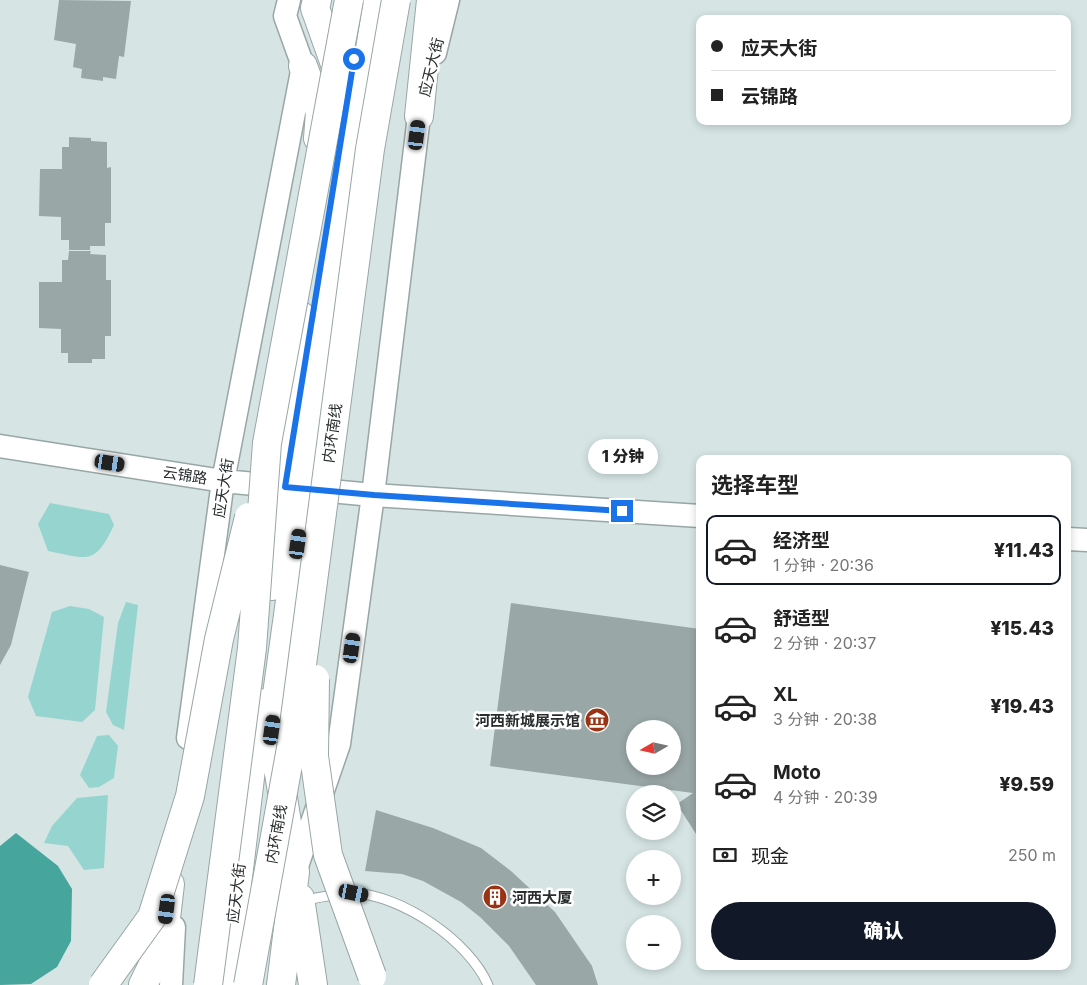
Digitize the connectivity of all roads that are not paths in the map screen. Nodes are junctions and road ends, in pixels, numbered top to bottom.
1 (289, 0) edge
2 (348, 0) edge
3 (365, 0) edge
4 (378, 0) edge
5 (396, 0) edge
6 (431, 0) edge
7 (448, 0) edge
8 (316, 4) edge
9 (303, 66) junction
10 (347, 98) junction
11 (419, 116) junction
12 (267, 442) junction
13 (0, 446) edge
14 (223, 481) junction
15 (295, 488) junction
16 (374, 495) junction
17 (696, 516) edge
18 (320, 525) junction
19 (1071, 539) edge
20 (1087, 540) edge
21 (180, 803) junction
22 (295, 872) junction
23 (301, 901) junction
24 (103, 985) edge
25 (143, 985) edge
26 (171, 985) edge
27 (208, 985) edge
28 (225, 985) edge
29 (248, 985) edge
30 (281, 985) edge
31 (313, 985) edge
32 (375, 985) edge
33 (488, 985) edge

1 - 9 street
2 - 12 main road, bridge
3 - 10 main road, 应天大街
4 - 15 main road, 应天大街
5 - 18 main road, 内环南线, bridge
6 - 11 main road
7 - 11 street, 应天大街
8 - 10 main road
9 - 14 street, 应天大街
9 - 15 main road
10 - 15 main road, 应天大街
11 - 16 street, 应天大街
12 - 24 main road, bridge
12 - 27 main road, bridge
13 - 14 street, 云锦路
14 - 15 street, 云锦路
14 - 21 street, 应天大街
15 - 16 street, 云锦路
15 - 22 main road, 应天大街
15 - 28 main road, 应天大街
16 - 17 street, 云锦路
16 - 22 street, 应天大街
18 - 29 main road, 内环南线, bridge
18 - 32 main road, bridge
19 - 20 street
21 - 25 main road
21 - 26 street, 应天大街
22 - 23 main road
22 - 30 main road, 应天大街
23 - 31 main road
23 - 33 lane

